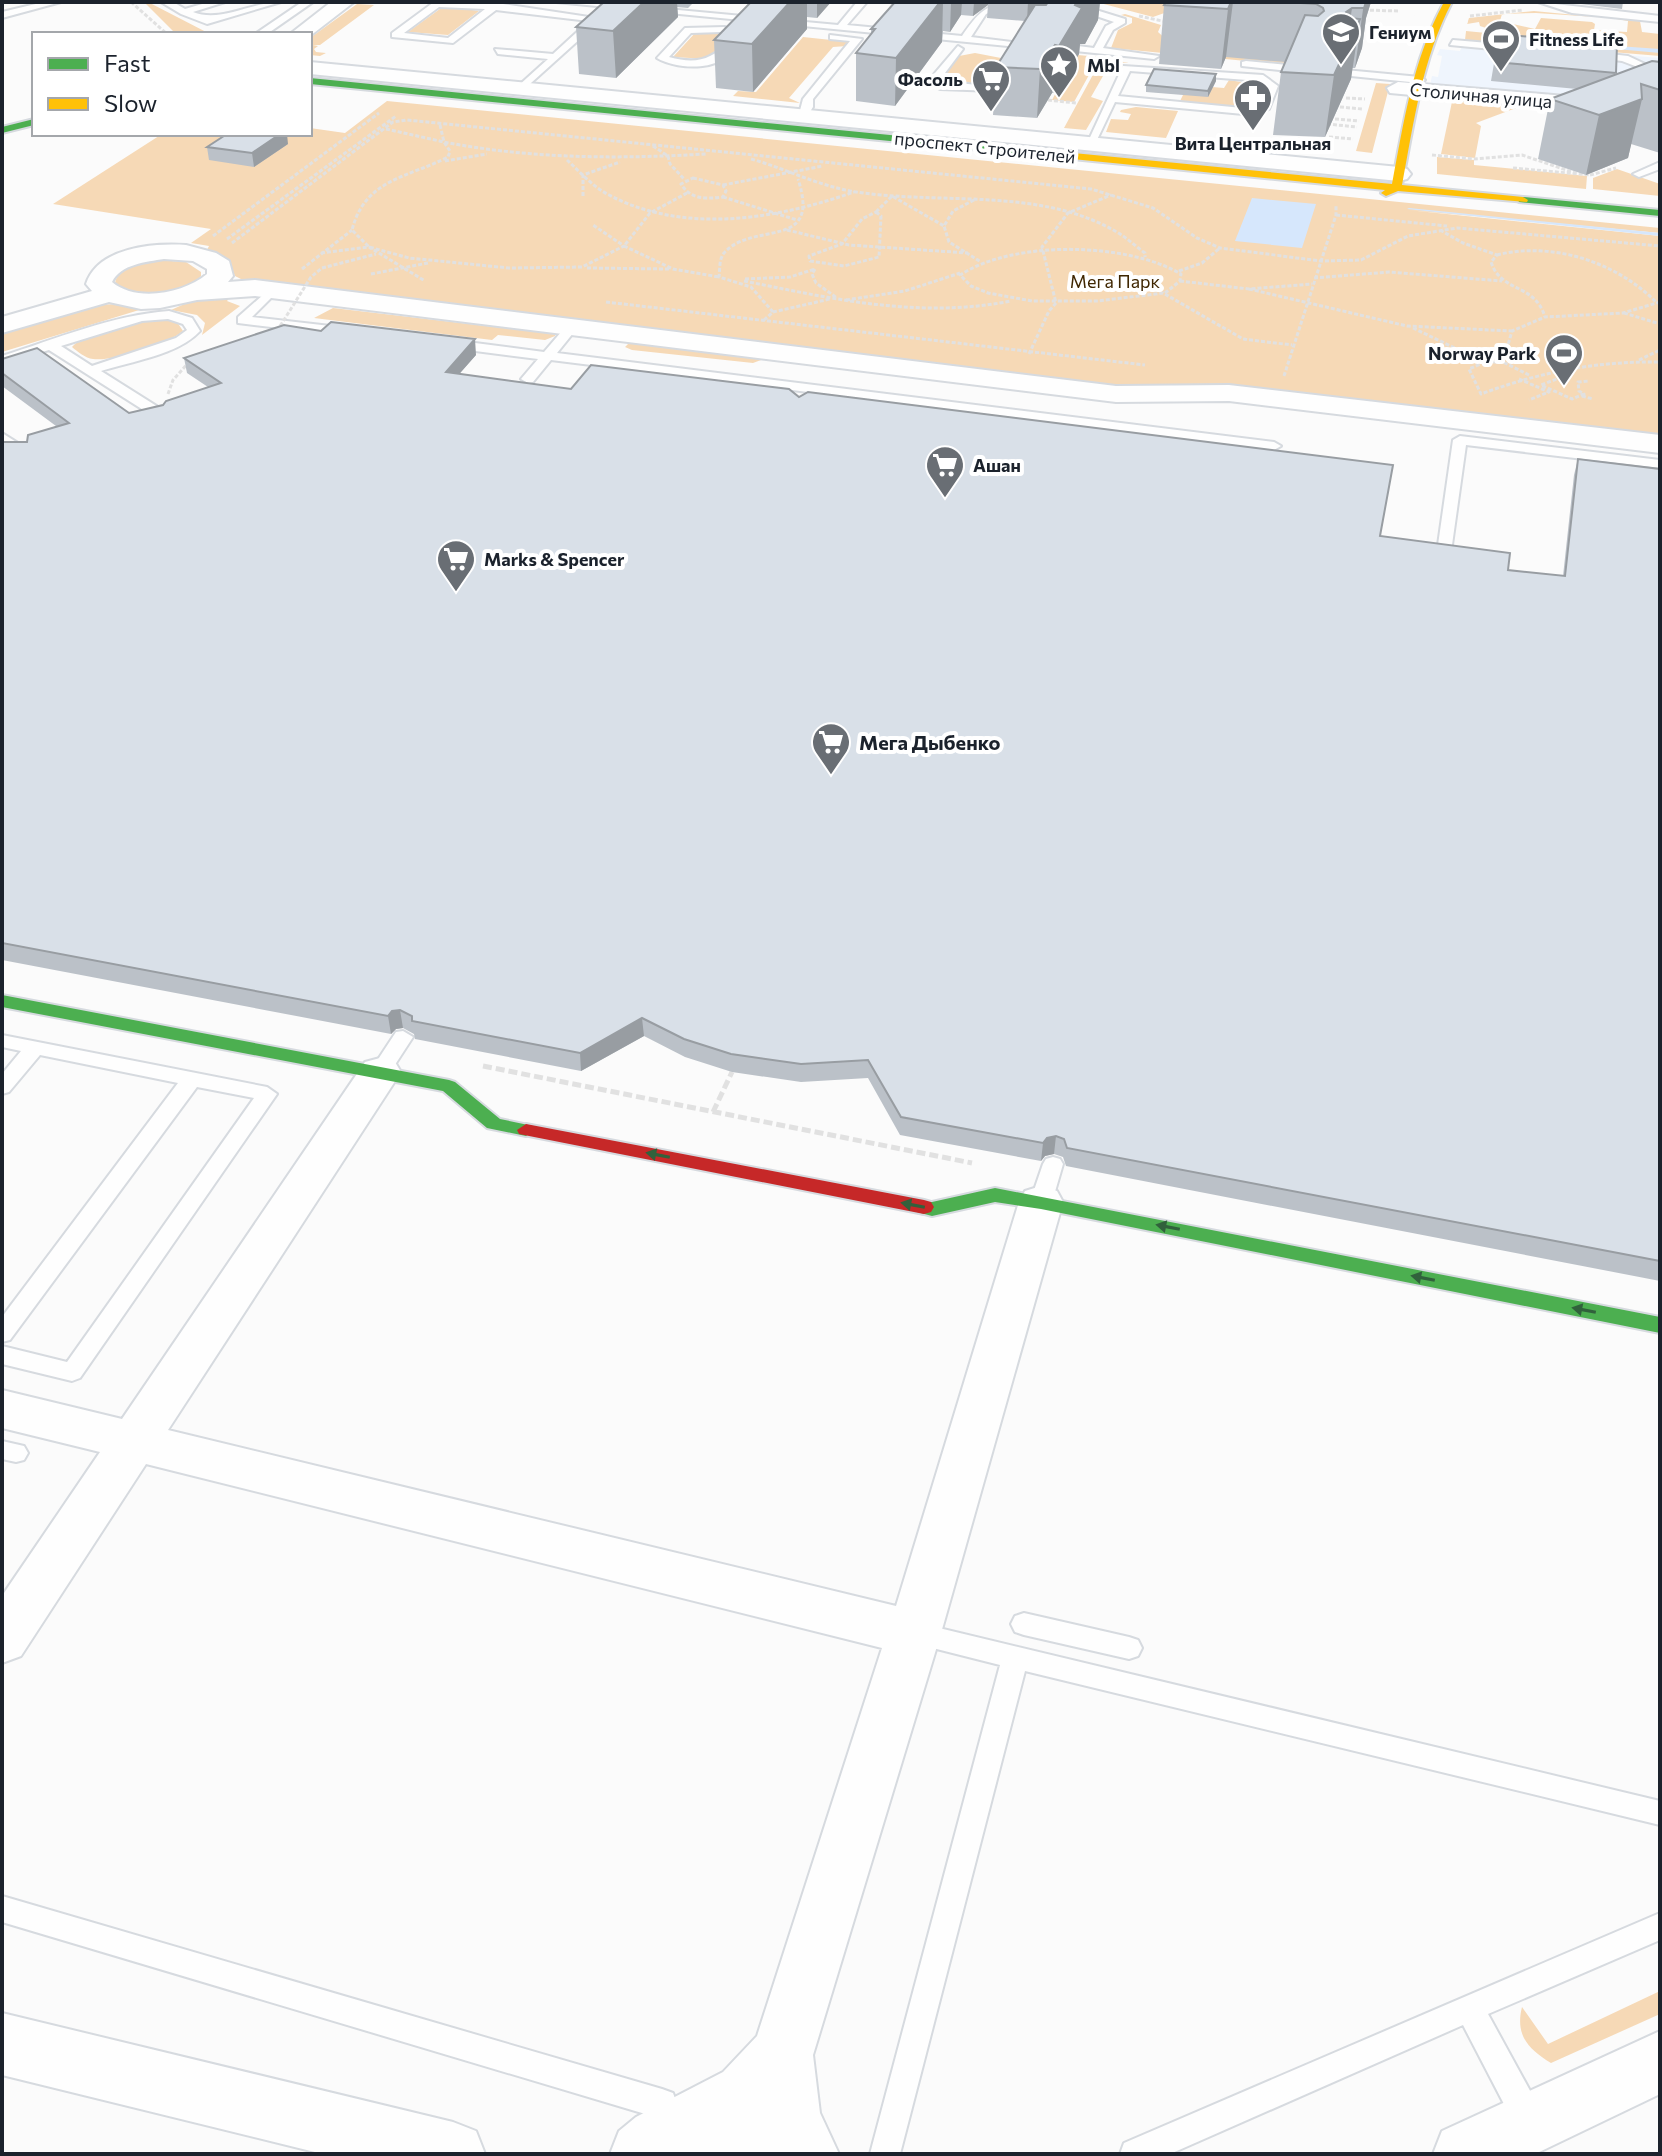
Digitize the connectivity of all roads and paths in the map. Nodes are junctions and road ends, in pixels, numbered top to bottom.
1 (56, 2) edge
2 (166, 2) edge
3 (220, 2) edge
4 (276, 2) edge
5 (308, 2) edge
6 (344, 2) edge
7 (561, 2) edge
8 (862, 2) edge
9 (1010, 2) edge
10 (1543, 2) edge
11 (592, 3) edge
12 (723, 3) edge
13 (1065, 3) edge
14 (493, 7) junction
15 (1353, 9) edge
16 (1399, 11) dead end
17 (1435, 11) edge
18 (184, 12) junction
19 (1047, 13) edge
20 (1542, 14) dead end
21 (1606, 14) junction
22 (2, 15) edge
23 (711, 16) junction
24 (537, 18) dead end
25 (1150, 18) dead end
26 (1660, 19) edge
27 (207, 21) junction
28 (594, 23) junction
29 (841, 27) junction
30 (219, 28) dead end
31 (731, 30) edge
32 (1028, 30) edge
33 (263, 32) edge
34 (303, 32) edge
35 (1162, 32) dead end
36 (965, 38) junction
37 (857, 39) junction
38 (1410, 40) dead end
39 (1020, 43) junction
40 (1041, 46) edge
41 (958, 49) junction
42 (1078, 49) edge
43 (1443, 50) junction
44 (498, 51) dead end
45 (1097, 51) junction
46 (1542, 51) edge
47 (1573, 53) edge
48 (556, 57) junction
49 (1159, 57) dead end
50 (1495, 57) edge
51 (1235, 63) dead end
52 (312, 68) edge
53 (1308, 70) edge
54 (1653, 70) edge
55 (1345, 73) edge
56 (312, 81) edge
57 (1409, 84) junction
58 (312, 88) edge
59 (1166, 88) edge
60 (521, 89) junction
61 (1346, 98) edge
62 (1112, 99) junction
63 (1365, 99) dead end
64 (1048, 100) edge
65 (1076, 103) dead end
66 (1159, 103) junction
67 (1342, 106) edge
68 (1362, 108) dead end
69 (384, 110) dead end
70 (1660, 111) edge
71 (399, 116) junction
72 (802, 116) junction
73 (409, 118) dead end
74 (1335, 119) edge
75 (1359, 121) dead end
76 (32, 122) edge
77 (393, 122) junction
78 (439, 124) junction
79 (1326, 124) edge
80 (1357, 127) dead end
81 (384, 128) junction
82 (2, 130) edge
83 (1329, 137) edge
84 (1353, 139) dead end
85 (444, 142) junction
86 (1090, 144) junction
87 (492, 153) junction
88 (724, 153) junction
89 (738, 155) junction
90 (1431, 155) dead end
91 (567, 160) junction
92 (625, 160) junction
93 (440, 162) junction
94 (832, 164) junction
95 (1660, 165) edge
96 (1513, 168) dead end
97 (1616, 168) edge
98 (676, 171) dead end
99 (787, 173) junction
100 (1578, 174) junction
101 (1639, 174) edge
102 (583, 175) junction
103 (1590, 175) junction
104 (798, 178) junction
105 (685, 180) junction
106 (1388, 183) junction
107 (1590, 183) edge
108 (723, 185) junction
109 (855, 191) junction
110 (687, 193) junction
111 (1112, 194) junction
112 (583, 196) dead end
113 (892, 196) junction
114 (723, 197) junction
115 (975, 200) junction
116 (1336, 204) dead end
117 (805, 206) junction
118 (651, 211) junction
119 (876, 212) junction
120 (773, 213) junction
121 (1068, 213) junction
122 (1660, 213) edge
123 (1336, 215) junction
124 (797, 220) junction
125 (1660, 220) edge
126 (593, 225) dead end
127 (944, 226) junction
128 (1457, 228) junction
129 (786, 229) junction
130 (1439, 229) junction
131 (352, 230) junction
132 (223, 242) dead end
133 (842, 244) junction
134 (624, 246) junction
135 (1660, 246) edge
136 (369, 247) junction
137 (882, 248) junction
138 (1220, 248) junction
139 (386, 252) junction
140 (190, 253) junction
141 (321, 253) junction
142 (968, 253) junction
143 (1043, 253) junction
144 (377, 254) junction
145 (1497, 255) junction
146 (1145, 257) junction
147 (227, 261) junction
148 (1321, 261) junction
149 (437, 262) junction
150 (981, 262) junction
151 (399, 267) junction
152 (582, 267) junction
153 (817, 267) junction
154 (673, 269) junction
155 (299, 271) dead end
156 (1178, 271) junction
157 (333, 272) dead end
158 (962, 272) junction
159 (719, 277) junction
160 (301, 278) dead end
161 (392, 278) dead end
162 (1314, 278) junction
163 (729, 279) junction
164 (414, 280) dead end
165 (744, 281) junction
166 (1180, 281) junction
167 (1502, 281) junction
168 (426, 282) junction
169 (436, 282) dead end
170 (1312, 284) junction
171 (1249, 289) junction
172 (263, 290) junction
173 (197, 292) junction
174 (1165, 293) junction
175 (109, 294) junction
176 (839, 299) junction
177 (1015, 300) junction
178 (1307, 301) junction
179 (605, 302) dead end
180 (1658, 302) edge
181 (1056, 303) junction
182 (773, 312) junction
183 (1623, 313) junction
184 (1545, 317) junction
185 (764, 320) junction
186 (1660, 324) edge
187 (2, 325) edge
188 (1407, 326) junction
189 (572, 327) junction
190 (755, 330) dead end
191 (1512, 331) junction
192 (365, 334) edge
193 (276, 336) edge
194 (441, 343) edge
195 (49, 344) junction
196 (1292, 345) junction
197 (1660, 350) edge
198 (1030, 351) junction
199 (548, 356) junction
200 (2, 360) edge
201 (1636, 361) junction
202 (1025, 362) dead end
203 (1485, 362) junction
204 (1503, 362) junction
205 (1660, 362) edge
206 (1153, 366) dead end
207 (92, 370) junction
208 (1551, 372) junction
209 (821, 373) junction
210 (1529, 375) junction
211 (1562, 377) junction
212 (528, 379) dead end
213 (1519, 379) junction
214 (1568, 380) dead end
215 (1589, 381) dead end
216 (1282, 384) dead end
217 (1551, 391) junction
218 (1581, 395) junction
219 (1593, 399) dead end
220 (1529, 400) dead end
221 (799, 406) edge
222 (1038, 406) junction
223 (161, 415) edge
224 (2, 437) edge
225 (1660, 444) edge
226 (1274, 446) dead end
227 (24, 453) edge
228 (1660, 464) edge
229 (1444, 552) edge
230 (2, 1001) edge
231 (2, 1041) edge
232 (35, 1048) junction
233 (392, 1055) junction
234 (470, 1064) dead end
235 (732, 1072) edge
236 (192, 1079) junction
237 (2, 1087) edge
238 (713, 1112) junction
239 (1048, 1182) junction
240 (1660, 1325) edge
241 (2, 1334) edge
242 (2, 1355) edge
243 (7, 1437) edge
244 (134, 1442) junction
245 (1024, 1624) dead end
246 (914, 1633) junction
247 (2, 1640) edge
248 (1129, 1648) dead end
249 (1015, 1658) junction
250 (1660, 1813) edge
251 (2, 1909) edge
252 (1660, 1926) edge
253 (1469, 2008) junction
254 (2, 2044) edge
255 (782, 2055) junction
256 (1660, 2062) edge
257 (1531, 2124) junction
258 (650, 2138) edge
259 (453, 2154) edge
260 (801, 2154) edge
261 (807, 2154) edge
262 (885, 2154) edge
263 (1135, 2154) edge
264 (1465, 2154) edge

1 - 22 lane
2 - 18 lane
3 - 18 lane
4 - 27 lane
5 - 33 lane
6 - 34 street
7 - 11 lane
8 - 29 lane
9 - 36 lane
10 - 21 lane
11 - 23 lane
12 - 23 lane
13 - 19 lane
13 - 45 lane
14 - 14 lane
14 - 28 lane
15 - 16 path
17 - 43 street
18 - 27 lane
20 - 21 lane
21 - 26 lane
23 - 29 lane
24 - 28 lane
25 - 35 path
27 - 30 lane
28 - 48 lane
29 - 36 lane
31 - 37 lane
32 - 39 lane
36 - 39 lane
37 - 41 lane
37 - 72 lane
38 - 57 street
39 - 40 lane
41 - 41 lane
42 - 45 lane
43 - 46 lane
43 - 50 lane
43 - 57 street
44 - 48 lane
45 - 49 lane
47 - 54 lane
48 - 60 lane
51 - 53 lane
52 - 60 street
55 - 57 lane
56 - 106 street, проспект Строителей
57 - 70 street, Столичная улица
57 - 106 street
58 - 106 street, проспект Строителей
59 - 66 lane
60 - 72 street
61 - 63 path
62 - 66 lane
62 - 66 lane
62 - 86 lane
64 - 65 path
67 - 68 path
69 - 140 path
71 - 73 path
71 - 77 path
71 - 132 path
72 - 86 street
74 - 75 path
76 - 82 street
77 - 78 path
77 - 81 path
78 - 85 path
78 - 88 path
79 - 80 path
81 - 85 path
81 - 147 path
83 - 84 path
85 - 87 path
85 - 93 path
86 - 106 street
87 - 91 path
87 - 93 path
88 - 89 path
88 - 92 path
89 - 94 path
89 - 99 path
90 - 100 path
91 - 92 path
91 - 102 path
92 - 102 path
93 - 131 path
94 - 99 path
94 - 111 path
95 - 101 lane
96 - 100 path
97 - 103 path
98 - 105 path
99 - 104 path
99 - 108 path
100 - 103 path
102 - 112 path
102 - 118 path
103 - 107 path
104 - 109 path
104 - 117 path
105 - 108 path
105 - 110 path
106 - 122 street, проспект Строителей
106 - 125 street, проспект Строителей
108 - 114 path
109 - 113 path
109 - 117 path
110 - 114 path
110 - 118 path
111 - 121 path
111 - 138 path
113 - 115 path
113 - 119 path
113 - 127 path
114 - 120 path
115 - 121 path
115 - 127 path
116 - 123 path
117 - 120 path
117 - 124 path
118 - 120 path
118 - 134 path
119 - 133 path
119 - 137 path
120 - 124 path
121 - 143 path
121 - 146 path
123 - 128 path
123 - 148 path
124 - 129 path
126 - 134 path
127 - 142 path
128 - 130 path
128 - 135 path
129 - 133 path
129 - 159 path
130 - 145 path
130 - 148 path
131 - 136 path
131 - 141 path
133 - 137 path
133 - 153 path
134 - 152 path
134 - 154 path
136 - 139 path
136 - 141 path
136 - 144 path
137 - 142 path
137 - 153 path
138 - 148 path
138 - 156 path
139 - 144 path
139 - 149 path
140 - 147 street
140 - 175 street
141 - 155 path
142 - 150 path
143 - 146 path
143 - 150 path
143 - 181 path
144 - 151 path
144 - 193 path, bridge
145 - 167 path
145 - 180 path
146 - 156 path
147 - 172 street
147 - 173 street
148 - 162 path
149 - 151 path
149 - 152 path
150 - 158 path
151 - 161 path
151 - 168 path
152 - 154 path
153 - 163 path
153 - 176 path
154 - 159 path
156 - 166 path
157 - 160 path
158 - 176 path
158 - 177 path
159 - 163 path
162 - 167 path
162 - 170 path
163 - 165 path
164 - 168 path
165 - 176 path
165 - 182 path
166 - 171 path
166 - 174 path
167 - 184 path
168 - 169 path
170 - 171 path
170 - 178 path
171 - 178 path
172 - 173 street
172 - 189 street
172 - 192 lane
173 - 175 street
174 - 181 path
174 - 196 path
175 - 187 street
176 - 177 path
176 - 182 path
177 - 181 path
178 - 188 path
178 - 196 path
179 - 185 path
180 - 183 path
181 - 198 path
182 - 185 path
183 - 184 path
183 - 186 path
184 - 191 path
185 - 190 path
185 - 198 path
188 - 191 path
188 - 203 path
189 - 199 lane
189 - 209 street
191 - 204 path
194 - 199 lane
195 - 200 lane
195 - 207 lane
195 - 207 lane
196 - 216 path
197 - 201 path
198 - 202 path
198 - 206 path
199 - 209 lane
199 - 212 lane
201 - 205 path
201 - 208 path
203 - 204 path
203 - 213 path
204 - 210 path
207 - 223 lane
208 - 210 path
208 - 211 path
209 - 221 lane
209 - 222 street
210 - 213 path
211 - 214 path
211 - 217 path
213 - 217 path
215 - 218 path
217 - 218 path
217 - 220 path
218 - 219 path
222 - 225 street
222 - 226 lane
224 - 227 lane
228 - 229 lane
230 - 233 street
231 - 232 lane
232 - 236 lane
232 - 237 lane
239 -> 233 street
233 - 244 street
234 - 238 path
235 - 238 path
236 - 241 lane
236 - 242 lane
238 - 239 path
240 -> 239 street
239 - 246 street
243 - 244 street
244 - 246 street
244 - 247 street
245 - 248 lane
246 - 249 lane
246 - 255 street
249 - 250 lane
249 - 262 lane
251 - 258 lane
252 - 253 lane
253 - 257 lane
253 - 263 lane
254 - 259 street
255 - 258 street
255 - 261 street
256 - 257 street
257 - 264 street
258 - 260 street

